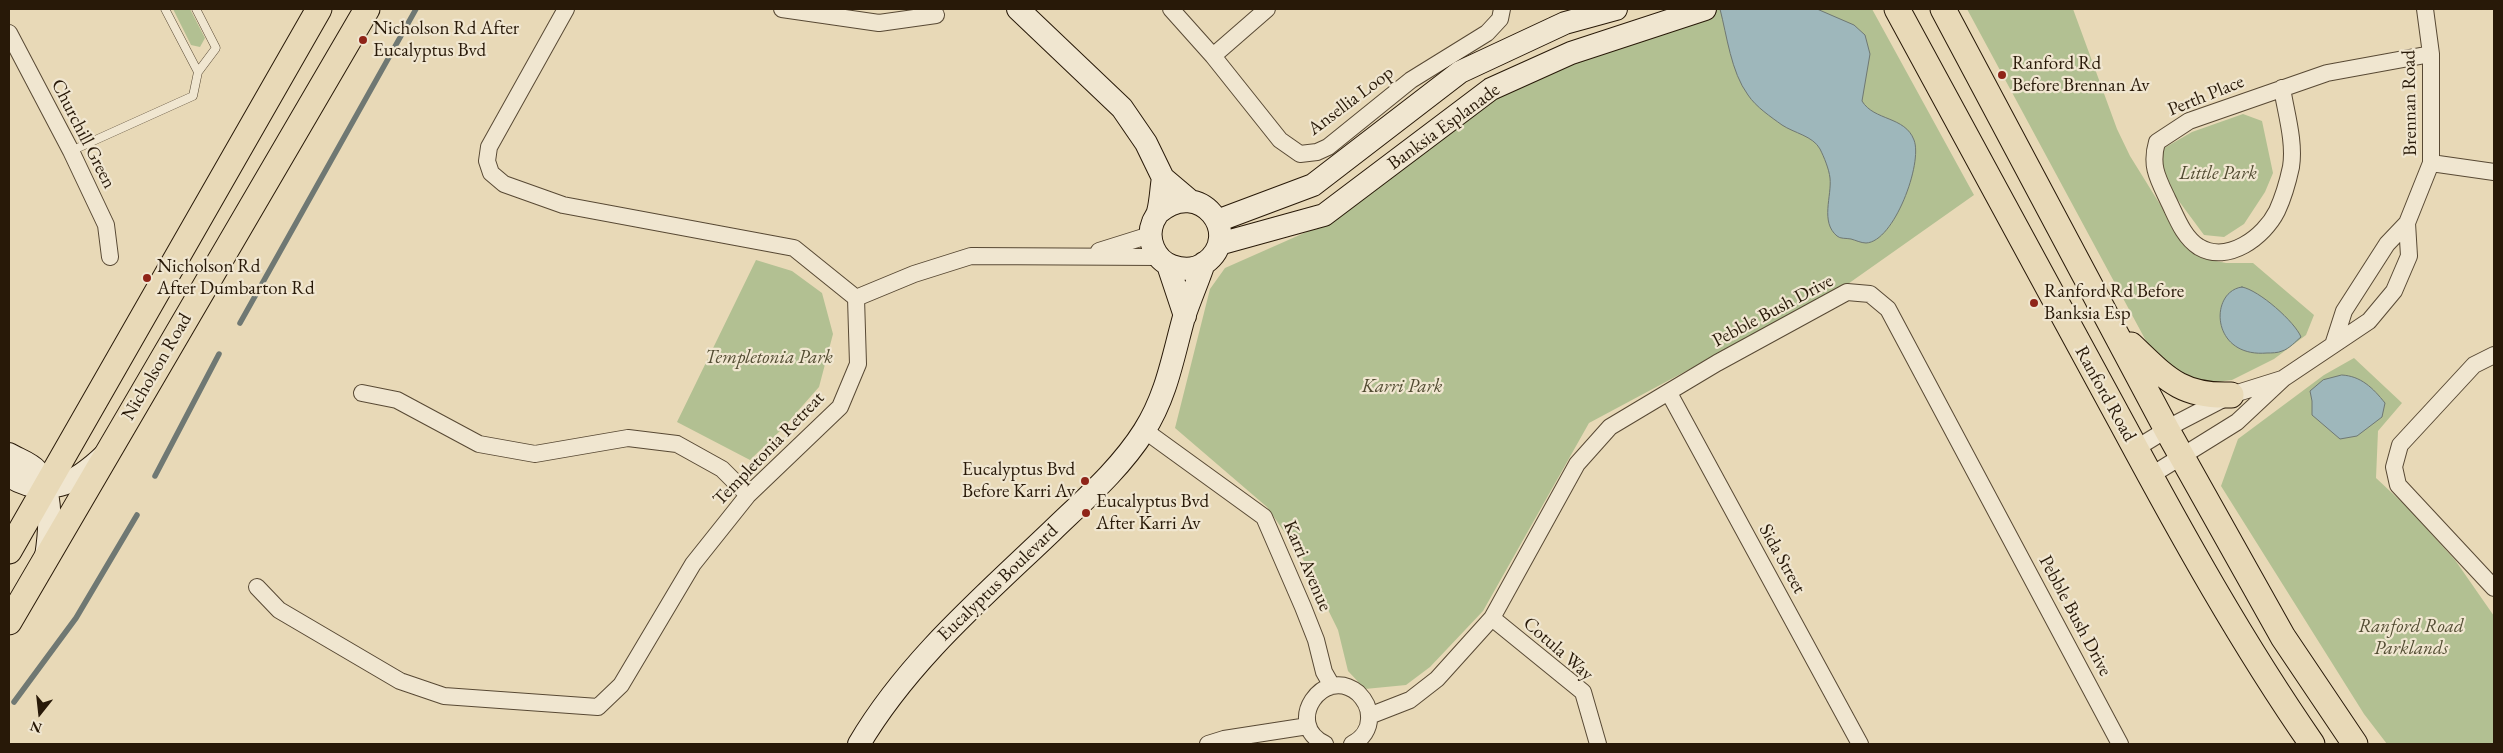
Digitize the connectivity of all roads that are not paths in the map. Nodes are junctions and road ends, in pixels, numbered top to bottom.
1 (165, 9) edge
2 (196, 9) edge
3 (319, 9) edge
4 (367, 9) edge
5 (566, 9) edge
6 (782, 9) edge
7 (1018, 9) edge
8 (1171, 9) edge
9 (1267, 9) edge
10 (1502, 9) edge
11 (1616, 9) edge
12 (1705, 9) edge
13 (1943, 9) edge
14 (2425, 9) edge
15 (1897, 12) edge
16 (1662, 15) edge
17 (936, 16) dead end
18 (9, 33) edge
19 (2431, 54) junction
20 (1213, 56) junction
21 (198, 72) junction
22 (2282, 88) junction
23 (71, 151) junction
24 (2431, 163) junction
25 (2494, 172) edge
26 (1163, 178) junction
27 (1189, 200) junction
28 (1158, 212) junction
29 (1217, 221) junction
30 (2407, 223) junction
31 (1150, 235) junction
32 (1218, 244) junction
33 (1085, 256) junction
34 (110, 257) dead end
35 (1163, 261) junction
36 (1204, 263) junction
37 (856, 298) junction
38 (1185, 316) junction
39 (2113, 328) junction
40 (2332, 345) junction
41 (2494, 355) edge
42 (2284, 378) junction
43 (362, 393) dead end
44 (1669, 393) junction
45 (2231, 395) junction
46 (1144, 430) junction
47 (2167, 430) junction
48 (2135, 449) junction
49 (9, 454) edge
50 (106, 454) junction
51 (2182, 456) junction
52 (9, 476) edge
53 (2150, 476) junction
54 (45, 489) junction
55 (748, 495) junction
56 (9, 551) edge
57 (46, 556) junction
58 (257, 587) dead end
59 (2494, 588) edge
60 (1492, 618) junction
61 (9, 622) edge
62 (1332, 686) junction
63 (1369, 716) junction
64 (1308, 726) junction
65 (859, 744) edge
66 (1208, 744) edge
67 (1325, 744) edge
68 (1352, 744) edge
69 (1598, 744) edge
70 (1860, 744) edge
71 (2120, 744) edge
72 (2312, 744) edge
73 (2354, 744) edge

1 - 21 lane
2 - 21 lane
3 - 54 main road, Nicholson Road
4 - 50 main road, Nicholson Road
5 - 37 street
6 - 17 street
7 - 26 street
8 - 20 street, Ansellia Loop
9 - 20 street
10 - 20 street, Ansellia Loop
11 - 29 street, Banksia Esplanade
12 - 16 street, Banksia Esplanade
13 - 39 main road, Ranford Road
14 - 19 street, Brennan Road
15 - 48 main road, Ranford Road
16 - 32 street, Banksia Esplanade
18 - 23 street, Churchill Green
19 - 22 street, Perth Place
19 - 24 street, Brennan Road
21 - 23 lane
22 - 22 street, Perth Place
23 - 34 street, Churchill Green
24 - 25 street
24 - 30 street, Brennan Road
26 - 27 street
26 - 28 street
27 - 28 street
27 - 29 street
28 - 31 street
29 - 32 street
30 - 40 street, Brennan Road
30 - 40 street, Brennan Road
31 - 33 street
31 - 35 street
32 - 36 street, Eucalyptus Boulevard
33 - 35 street
33 - 37 street
35 - 36 street
35 - 38 street
36 - 38 street, Eucalyptus Boulevard
37 - 55 street, Templetonia Retreat
38 - 46 street, Eucalyptus Boulevard
39 - 45 main road
39 - 47 main road, Ranford Road
40 - 42 street, Brennan Road
41 - 59 street
42 - 45 street
42 - 51 street
43 - 55 street
44 - 60 street, Pebble Bush Drive
44 - 70 street, Sida Street
44 - 71 street, Pebble Bush Drive
45 - 47 street
46 - 62 street, Karri Avenue
46 - 65 street, Eucalyptus Boulevard
47 - 48 street
47 - 51 main road, Ranford Road
48 - 53 main road, Ranford Road
49 - 54 street
50 - 54 street
50 - 57 main road, Nicholson Road
51 - 53 street
51 - 73 main road, Ranford Road
52 - 54 street
53 - 72 main road, Ranford Road
54 - 56 main road, Nicholson Road
54 - 57 street
55 - 58 street, Templetonia Retreat
57 - 61 main road, Nicholson Road
60 - 63 street, Pebble Bush Drive
60 - 69 street, Cotula Way
62 - 63 street
62 - 64 street
63 - 68 street
64 - 66 street
64 - 67 street

